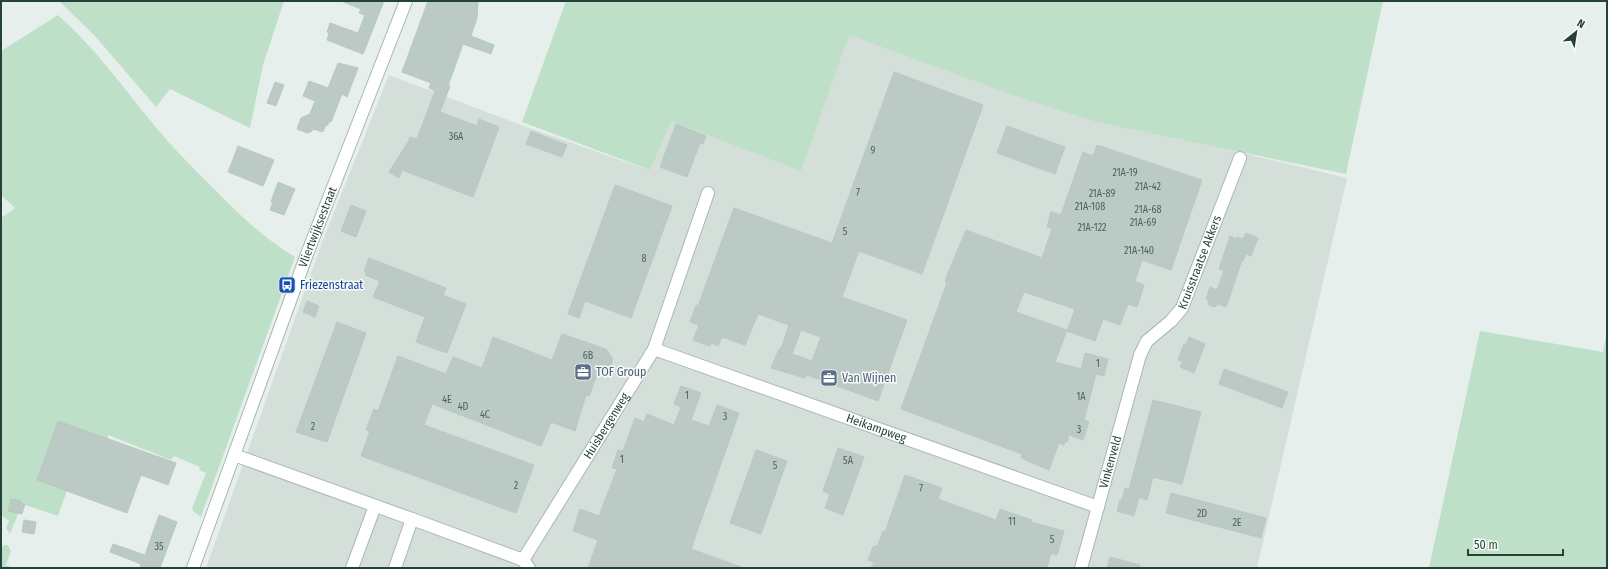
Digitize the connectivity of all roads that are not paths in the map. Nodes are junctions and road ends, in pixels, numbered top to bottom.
1 (406, 1) edge
2 (1240, 158) dead end
3 (708, 193) dead end
4 (654, 349) junction
5 (1140, 355) joint
6 (234, 455) junction
7 (375, 506) junction
8 (1098, 507) junction
9 (412, 519) junction
10 (526, 564) edge
11 (192, 568) edge
12 (352, 568) edge
13 (395, 568) edge
14 (1081, 568) edge

1 - 6 street, Vliertwijksestraat
2 - 5 street, Kruisstraatse Akkers
3 - 4 street, Huisbergenweg
4 - 8 street, Heikampweg
4 - 10 street, Huisbergenweg
5 - 8 street, Vinkenveld
6 - 7 street
6 - 11 street, Vliertwijksestraat
7 - 9 street
7 - 12 street
8 - 14 street, Vinkenveld
9 - 10 street
9 - 13 street

